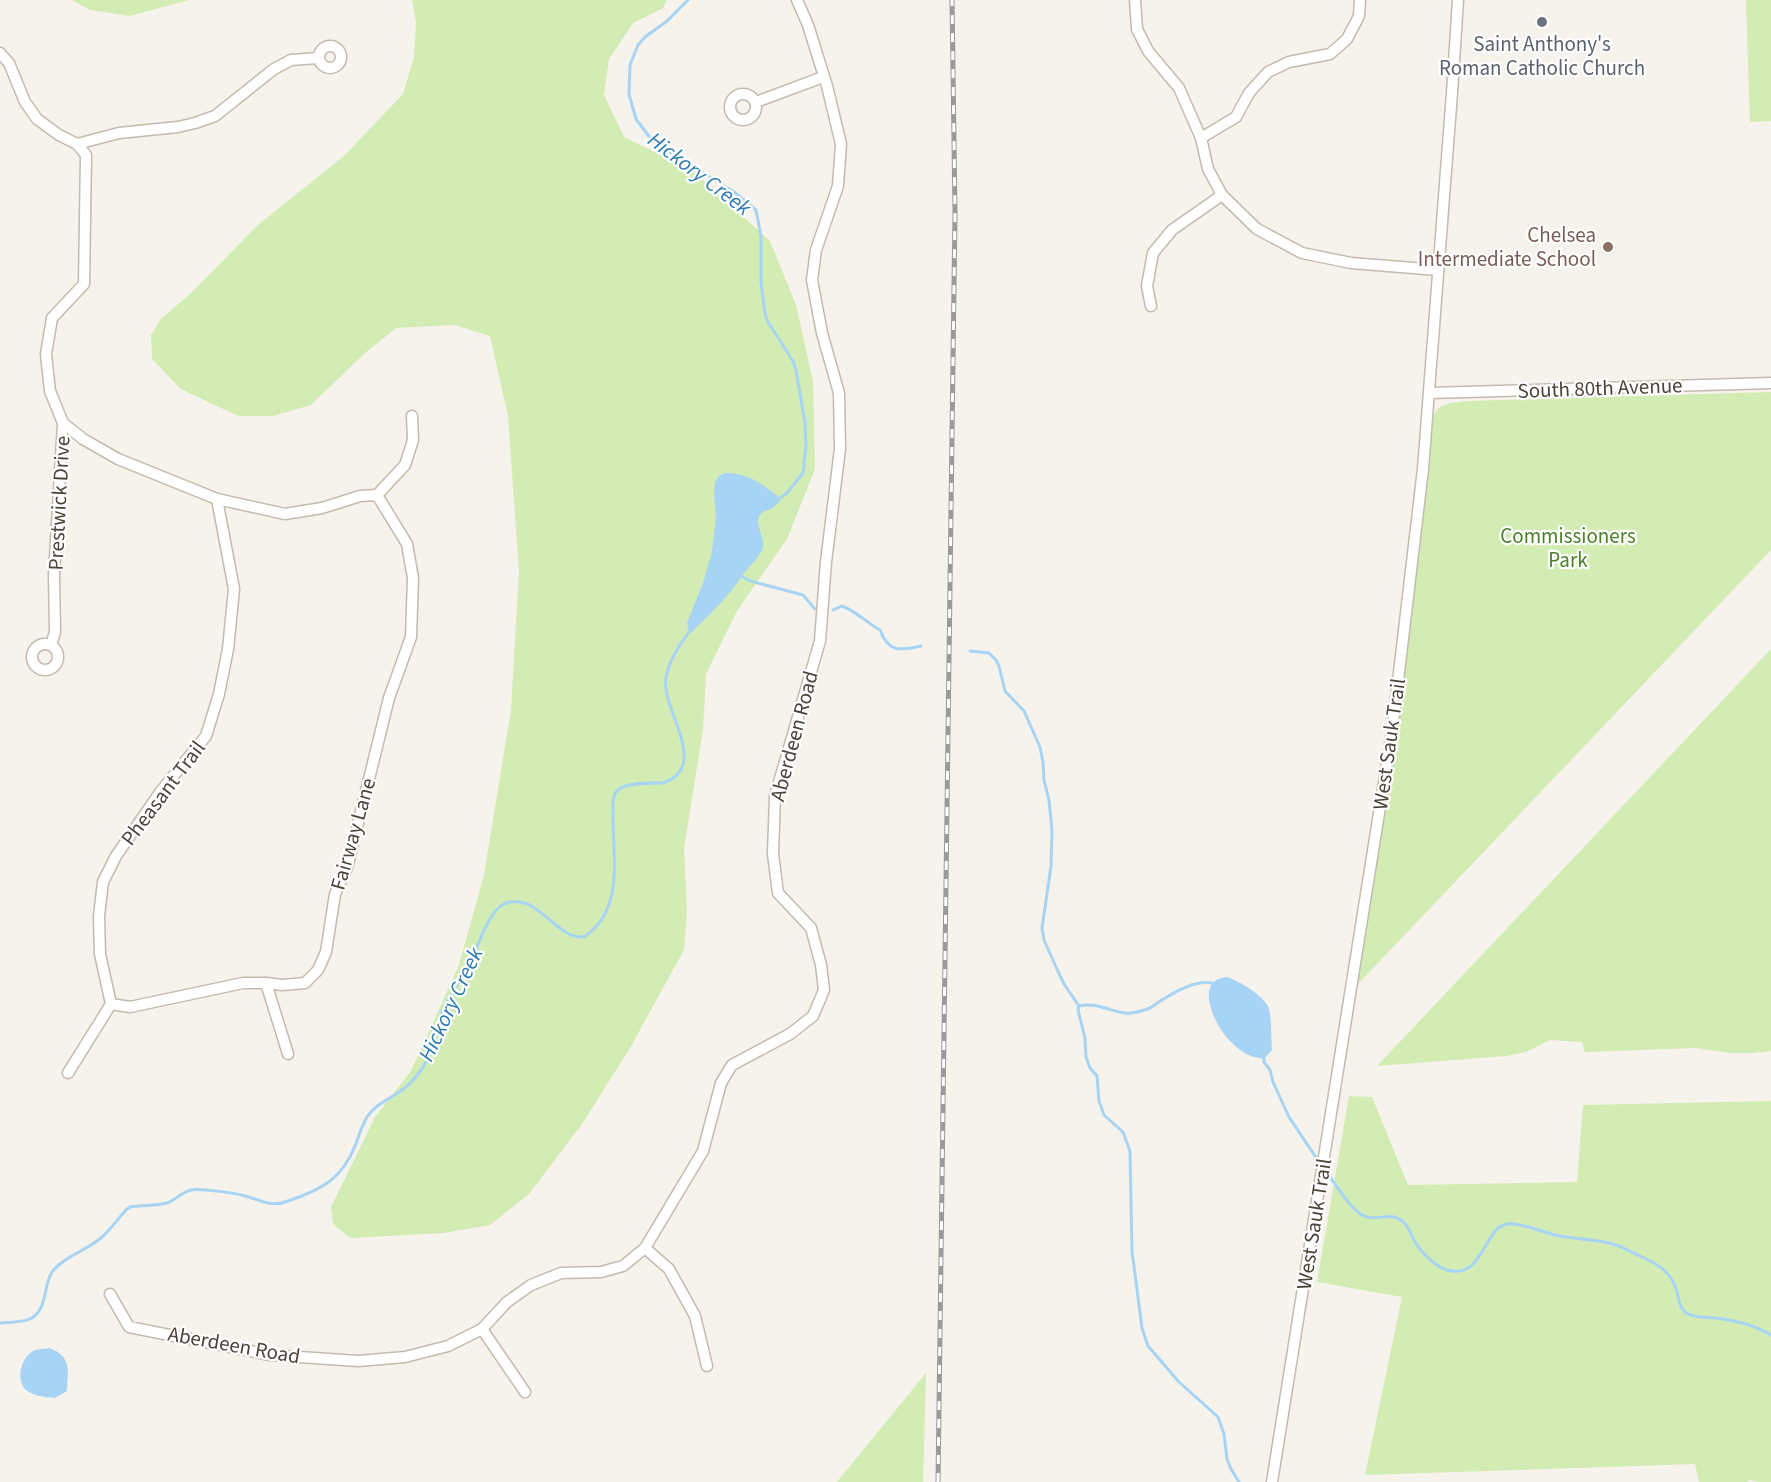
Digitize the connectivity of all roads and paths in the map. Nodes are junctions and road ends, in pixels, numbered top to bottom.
1 (796, 0) edge
2 (1136, 0) edge
3 (1360, 0) edge
4 (1458, 0) edge
5 (0, 53) edge
6 (318, 58) dead end
7 (823, 77) junction
8 (756, 102) dead end
9 (1201, 138) junction
10 (77, 144) junction
11 (1222, 195) junction
12 (1438, 270) junction
13 (1151, 306) dead end
14 (1771, 383) edge
15 (1430, 393) junction
16 (412, 416) dead end
17 (63, 423) junction
18 (377, 495) junction
19 (217, 499) junction
20 (51, 645) dead end
21 (266, 982) junction
22 (111, 1004) junction
23 (288, 1054) dead end
24 (68, 1073) dead end
25 (645, 1248) junction
26 (110, 1294) dead end
27 (482, 1329) junction
28 (706, 1366) dead end
29 (525, 1392) dead end
30 (1272, 1482) edge

1 - 7 street, Aberdeen Road
2 - 9 street
3 - 9 street
4 - 12 street, West Sauk Trail
5 - 10 street
6 - 10 street
7 - 8 street
7 - 25 street, Aberdeen Road
9 - 11 street
10 - 17 street, Prestwick Drive
11 - 12 street
11 - 13 street
12 - 15 street, West Sauk Trail
14 - 15 street, South 80th Avenue
15 - 30 street, West Sauk Trail
16 - 18 street
17 - 19 street
17 - 20 street, Prestwick Drive
18 - 19 street
18 - 21 street, Fairway Lane
19 - 22 street, Pheasant Trail
21 - 22 street, Fairway Lane
21 - 23 street
22 - 24 street
25 - 27 street, Aberdeen Road
25 - 28 street
26 - 27 street, Aberdeen Road
27 - 29 street

